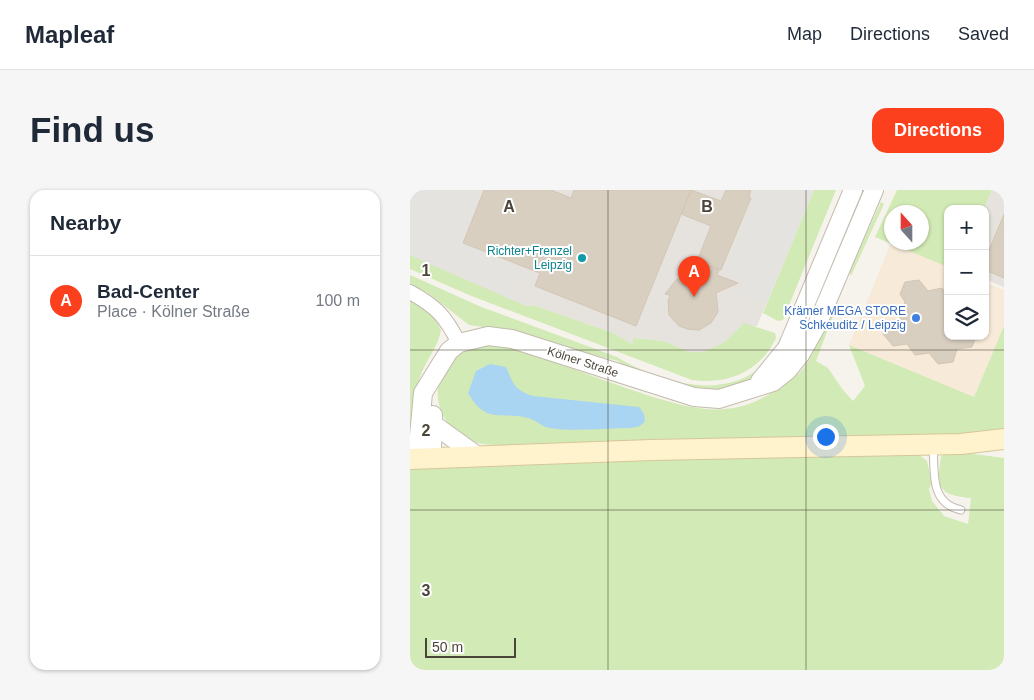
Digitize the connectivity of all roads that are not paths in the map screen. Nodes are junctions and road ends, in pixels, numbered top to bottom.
1 (853, 190) edge
2 (874, 190) edge
3 (410, 292) edge
4 (460, 343) junction
5 (430, 383) junction
6 (754, 388) junction
7 (433, 424) junction
8 (1004, 439) edge
9 (961, 444) junction
10 (934, 445) junction
11 (1004, 448) edge
12 (476, 455) junction
13 (417, 458) edge
14 (961, 510) dead end

1 - 6 street, Kölner Straße
2 - 6 street, Kölner Straße
3 - 4 street
4 - 5 street
4 - 6 street, Kölner Straße
5 - 7 street
5 - 13 street
7 - 12 street
7 - 13 street
8 - 9 main road
9 - 10 main road
9 - 11 main road
10 - 12 main road
10 - 14 lane
12 - 13 main road

